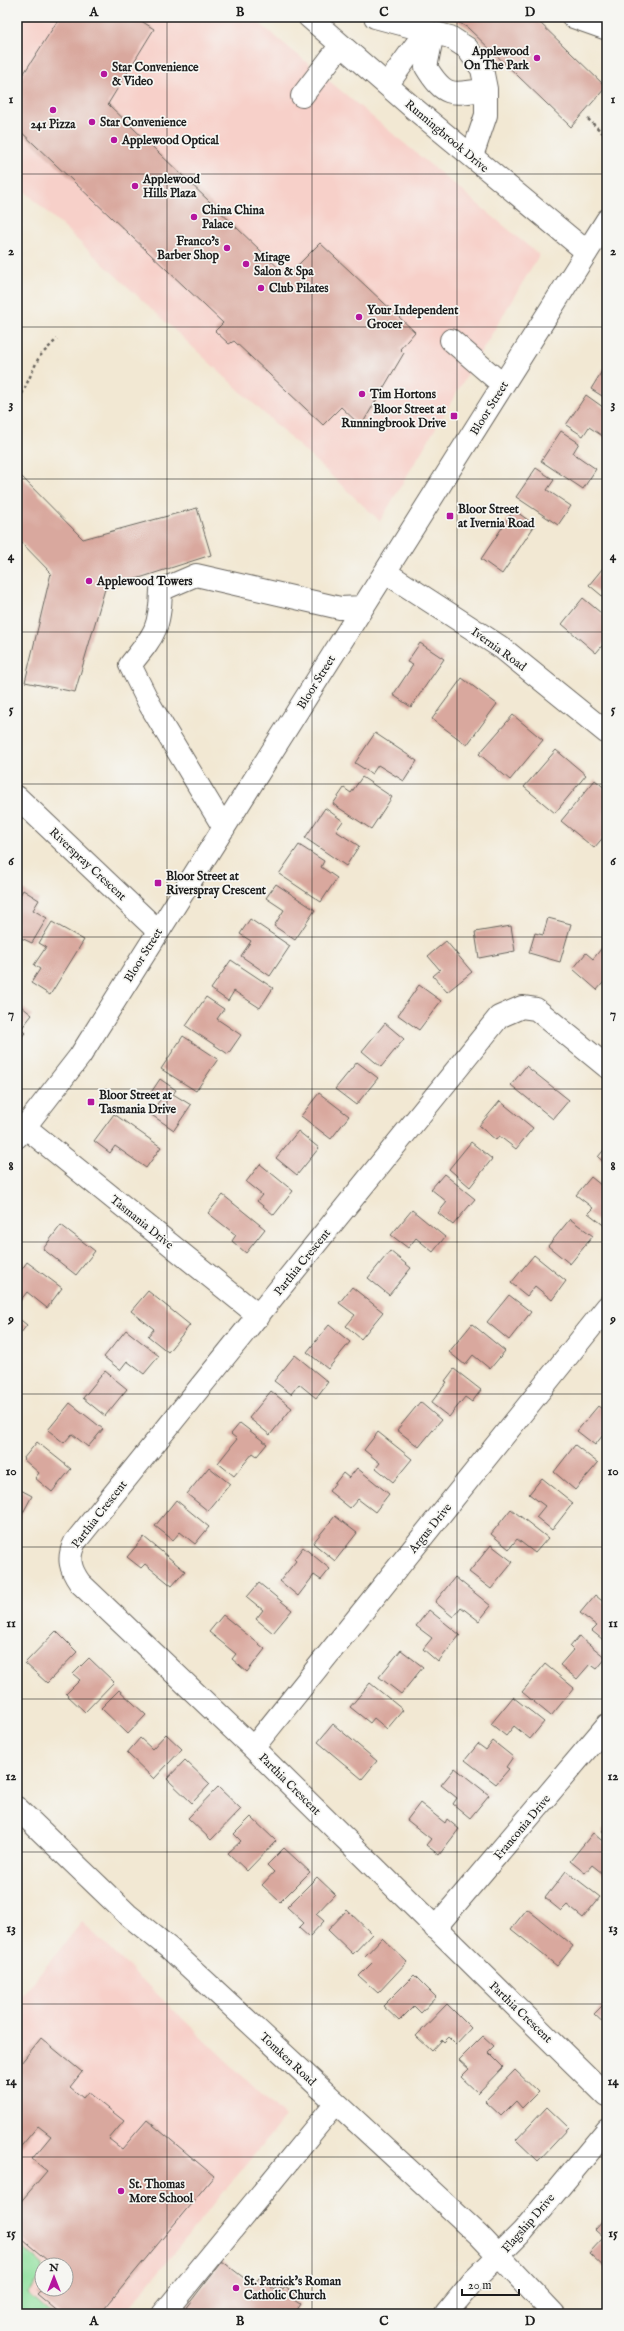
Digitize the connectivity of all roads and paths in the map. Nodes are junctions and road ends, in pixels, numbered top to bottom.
1 (309, 17) edge
2 (376, 17) edge
3 (573, 17) edge
4 (607, 29) edge
5 (429, 32) junction
6 (341, 45) junction
7 (387, 85) junction
8 (486, 89) junction
9 (302, 96) dead end
10 (588, 119) dead end
11 (607, 137) edge
12 (472, 156) junction
13 (607, 220) edge
14 (587, 252) junction
15 (57, 339) dead end
16 (451, 340) dead end
17 (503, 385) junction
18 (17, 405) edge
19 (385, 572) junction
20 (363, 607) junction
21 (606, 730) edge
22 (17, 797) edge
23 (224, 828) junction
24 (158, 931) junction
25 (607, 1067) edge
26 (21, 1132) edge
27 (607, 1307) edge
28 (259, 1316) junction
29 (607, 1725) edge
30 (253, 1748) junction
31 (17, 1808) edge
32 (435, 1928) junction
33 (607, 2096) edge
34 (335, 2104) junction
35 (607, 2130) edge
36 (498, 2256) junction
37 (165, 2311) edge
38 (446, 2314) edge
39 (554, 2314) edge

1 - 6 street, Runningbrook Drive
2 - 5 street
3 - 4 street
5 - 7 street
5 - 8 street
5 - 8 street
6 - 7 street, Runningbrook Drive
6 - 9 street
7 - 12 street, Runningbrook Drive
8 - 12 street
10 - 11 path
12 - 14 street, Runningbrook Drive
13 - 14 street, Bloor Street
14 - 17 street, Bloor Street
15 - 18 path
16 - 17 street
17 - 19 street, Bloor Street
19 - 20 street, Bloor Street
19 - 21 street, Ivernia Road
20 - 23 street, Bloor Street
20 - 23 street
22 - 24 street, Riverspray Crescent
23 - 24 street, Bloor Street
24 - 26 street, Bloor Street
25 - 28 street, Parthia Crescent
26 - 28 street, Tasmania Drive
27 - 30 street, Argus Drive
28 - 30 street, Parthia Crescent
29 - 32 street, Franconia Drive
30 - 32 street, Parthia Crescent
31 - 34 street, Tomken Road
32 - 33 street, Parthia Crescent
34 - 36 street, Tomken Road
34 - 37 street
35 - 36 street, Flagship Drive
36 - 38 street, Flagship Drive
36 - 39 street, Tomken Road

